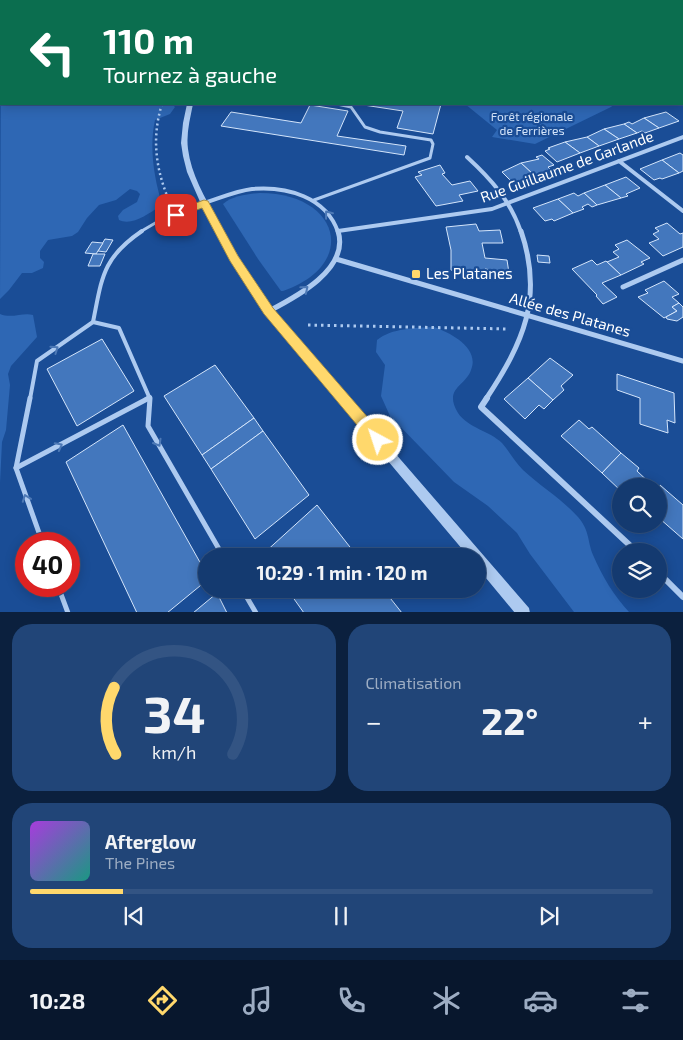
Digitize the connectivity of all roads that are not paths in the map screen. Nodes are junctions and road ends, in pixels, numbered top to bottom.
1 (190, 105) edge
2 (342, 105) edge
3 (683, 137) edge
4 (467, 157) dead end
5 (619, 161) junction
6 (314, 200) junction
7 (204, 203) junction
8 (508, 203) junction
9 (683, 211) edge
10 (338, 231) junction
11 (336, 259) junction
12 (683, 260) edge
13 (623, 287) dead end
14 (268, 311) junction
15 (527, 316) junction
16 (93, 322) junction
17 (683, 361) edge
18 (150, 397) junction
19 (16, 468) junction
20 (39, 532) edge
21 (627, 543) edge
22 (218, 548) edge
23 (667, 582) edge
24 (62, 597) edge
25 (683, 597) edge
26 (247, 598) edge
27 (68, 612) edge
28 (256, 612) edge
29 (524, 612) edge

1 - 7 street
2 - 6 lane
3 - 5 street, Rue Guillaume de Garlande
4 - 8 street
5 - 8 street, Rue Guillaume de Garlande
5 - 9 street
6 - 7 street
10 -> 6 street
7 - 14 street
7 - 16 lane
8 - 10 street, Rue Guillaume de Garlande
8 - 15 street
10 - 11 street
14 -> 11 street
11 - 15 street, Allée des Platanes
12 - 13 street
14 - 29 street
15 - 17 street, Allée des Platanes
15 - 21 street
16 - 18 lane
19 -> 16 lane
19 -> 18 lane
18 -> 22 lane
20 -> 19 lane
23 - 25 street
24 - 27 lane
26 - 28 lane

